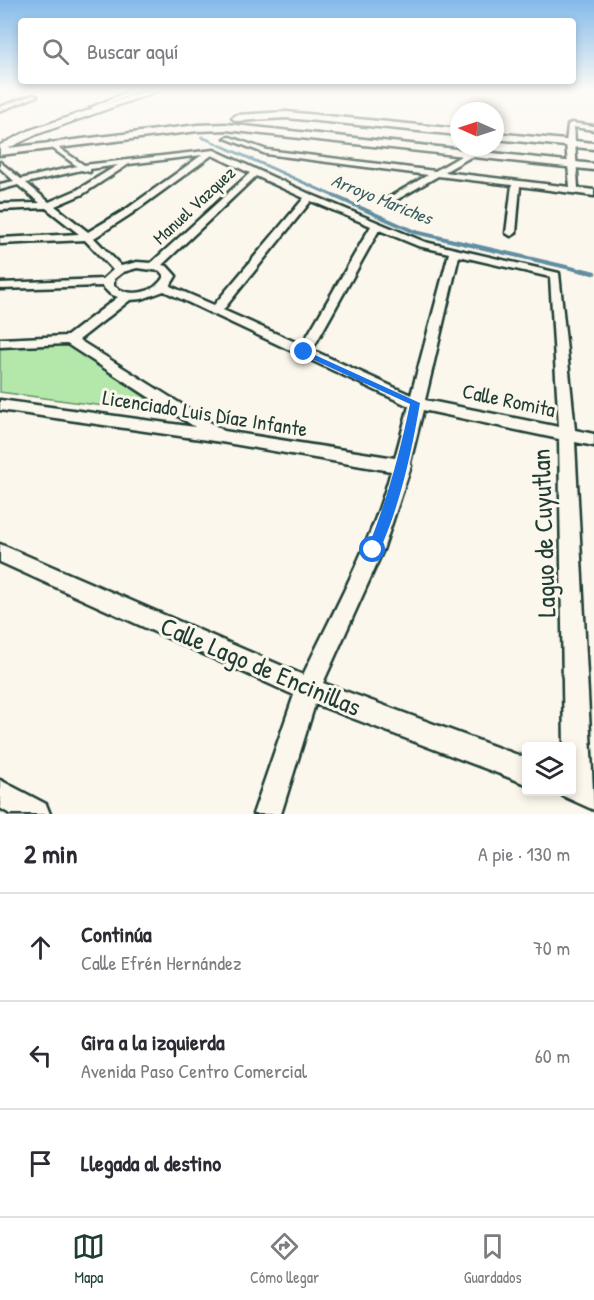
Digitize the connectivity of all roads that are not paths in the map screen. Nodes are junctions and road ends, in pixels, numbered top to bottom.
1 (41, 129) edge
2 (44, 129) joint
3 (177, 129) edge
4 (237, 129) edge
5 (301, 129) edge
6 (429, 129) edge
7 (571, 129) edge
8 (450, 131) edge
9 (504, 137) edge
10 (52, 142) junction
11 (570, 143) junction
12 (2, 145) edge
13 (594, 146) edge
14 (450, 147) edge
15 (213, 151) junction
16 (504, 155) edge
17 (463, 156) edge
18 (131, 161) junction
19 (0, 164) edge
20 (573, 165) junction
21 (83, 167) junction
22 (594, 167) edge
23 (256, 172) junction
24 (437, 175) junction
25 (99, 180) junction
26 (19, 182) junction
27 (516, 183) junction
28 (0, 187) edge
29 (574, 190) junction
30 (594, 193) edge
31 (309, 197) junction
32 (391, 200) dead end
33 (50, 205) junction
34 (0, 207) edge
35 (377, 225) junction
36 (511, 233) dead end
37 (88, 237) junction
38 (0, 241) edge
39 (454, 253) junction
40 (155, 265) junction
41 (119, 270) junction
42 (107, 282) junction
43 (0, 286) edge
44 (164, 287) junction
45 (127, 296) junction
46 (216, 311) junction
47 (70, 340) junction
48 (0, 343) edge
49 (304, 352) junction
50 (416, 403) junction
51 (0, 405) edge
52 (567, 434) junction
53 (221, 436) junction
54 (594, 440) edge
55 (403, 466) junction
56 (0, 553) edge
57 (308, 689) junction
58 (522, 769) edge
59 (581, 792) edge
60 (0, 793) edge
61 (36, 814) edge
62 (267, 814) edge

1 - 12 main road
2 - 10 main road
2 - 12 main road
3 - 10 street
4 - 24 street
5 - 14 street
6 - 8 street
7 - 11 street
9 - 11 street
10 - 12 street
10 - 21 street
11 - 13 street
11 - 20 street
15 - 18 street
15 - 23 street
15 - 37 street
16 - 20 street
17 - 24 street
18 - 21 street
18 - 25 street
19 - 26 street
20 - 22 street
20 - 29 street
21 - 25 street
21 - 26 street
23 - 31 street
23 - 40 street, Manuel Vazquez
24 - 27 street
24 - 32 street
25 - 33 street
26 - 28 street
26 - 33 street
27 - 29 street
27 - 36 street
29 - 30 street
31 - 35 street
31 - 46 street
33 - 34 street
33 - 37 street
35 - 39 street
35 - 49 street
37 - 38 street
37 - 41 street
39 - 50 street
39 - 52 street, Laguo de Cuyutlan
40 - 41 street
40 - 44 street
41 - 42 street
42 - 43 street
42 - 45 street
44 - 45 street
44 - 46 street, Calle Romita
45 - 47 street
46 - 49 street, Calle Romita
47 - 48 street
47 - 53 street
49 - 50 street, Calle Romita
50 - 52 street, Calle Romita
50 - 55 street
51 - 53 street, Licenciado Luis Díaz Infante
52 - 54 street, Calle Romita
52 - 59 street, Laguo de Cuyutlan
53 - 55 street, Licenciado Luis Díaz Infante
55 - 57 street
56 - 57 street, Calle Lago de Encinillas
57 - 58 street, Calle Lago de Encinillas
57 - 62 street
60 - 61 street

